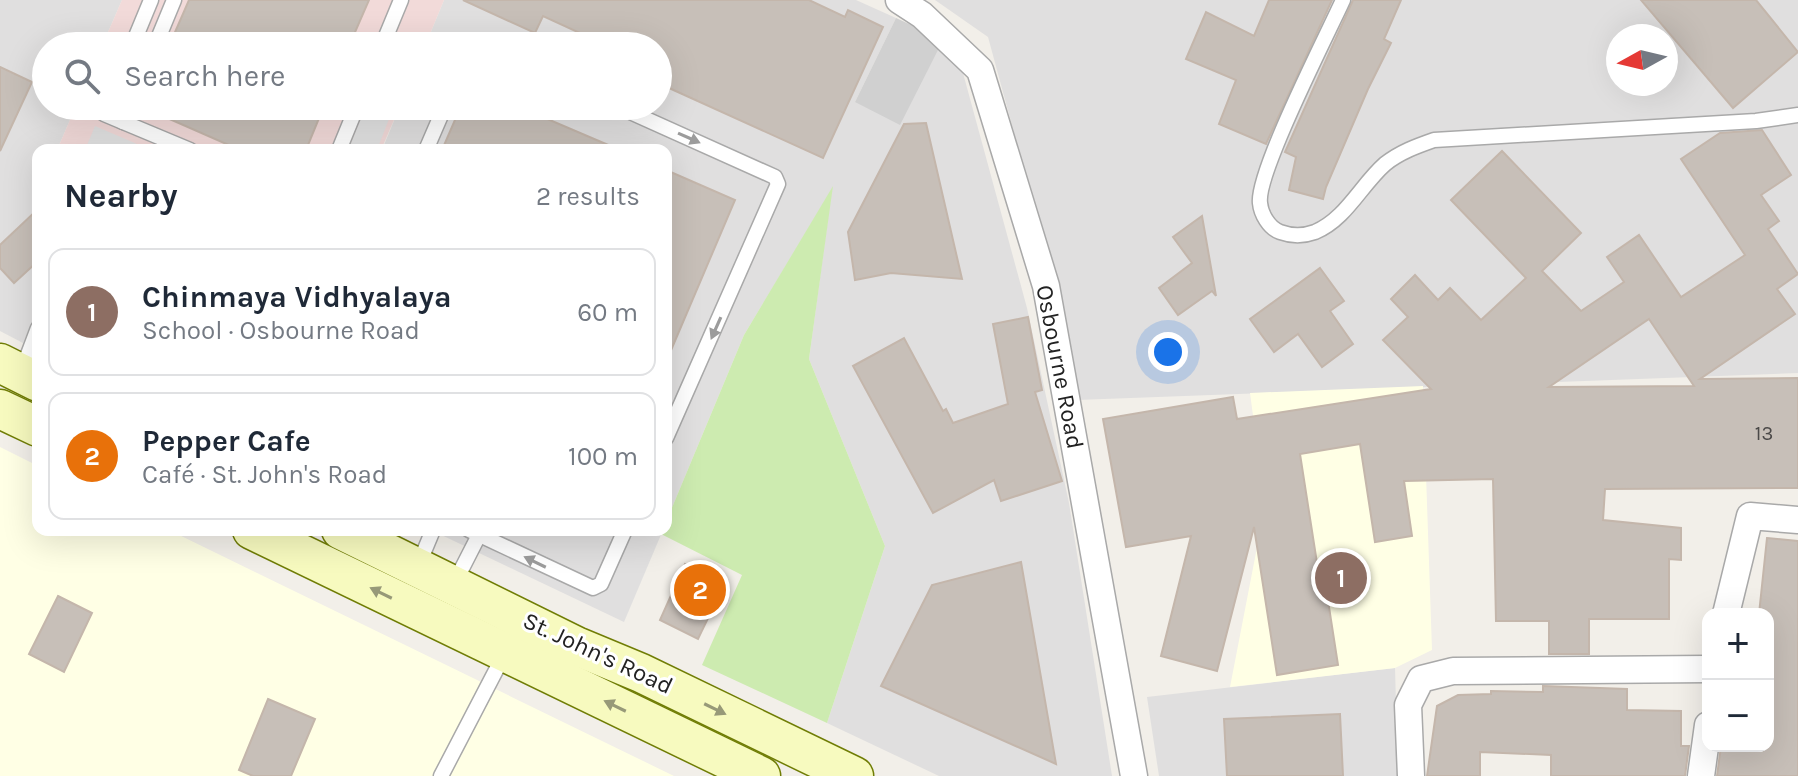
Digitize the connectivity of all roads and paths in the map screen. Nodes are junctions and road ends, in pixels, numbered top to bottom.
1 (151, 0) edge
2 (174, 0) edge
3 (401, 0) edge
4 (899, 0) edge
5 (1343, 0) edge
6 (138, 32) edge
7 (161, 32) edge
8 (388, 32) edge
9 (1798, 115) edge
10 (118, 120) edge
11 (351, 120) edge
12 (439, 120) edge
13 (648, 120) edge
14 (123, 122) joint
15 (176, 144) edge
16 (341, 144) edge
17 (429, 144) edge
18 (32, 343) edge
19 (20, 373) edge
20 (0, 409) edge
21 (32, 424) edge
22 (672, 424) edge
23 (1798, 520) edge
24 (264, 536) edge
25 (353, 536) edge
26 (430, 536) edge
27 (472, 536) edge
28 (482, 536) edge
29 (622, 536) edge
30 (417, 567) junction
31 (454, 584) junction
32 (1727, 608) edge
33 (505, 653) junction
34 (1702, 669) edge
35 (1704, 752) edge
36 (441, 776) edge
37 (761, 776) edge
38 (854, 776) edge
39 (1134, 776) edge
40 (1411, 776) edge
41 (1701, 776) edge

1 - 6 lane
2 - 7 lane
3 - 8 lane
4 - 39 street, Osbourne Road
5 - 9 lane
10 - 14 lane
11 - 16 lane
12 - 17 lane
13 -> 22 lane
14 - 15 lane
18 - 19 lane
20 - 21 main road
23 - 32 street
33 -> 24 main road, St. John's Road
25 - 30 main road, St. John's Road
26 - 30 lane
27 - 31 lane
29 -> 28 lane
30 - 31 main road, St. John's Road
31 -> 38 main road, St. John's Road
33 - 36 lane
37 -> 33 main road, St. John's Road
34 - 40 street
35 - 41 street

